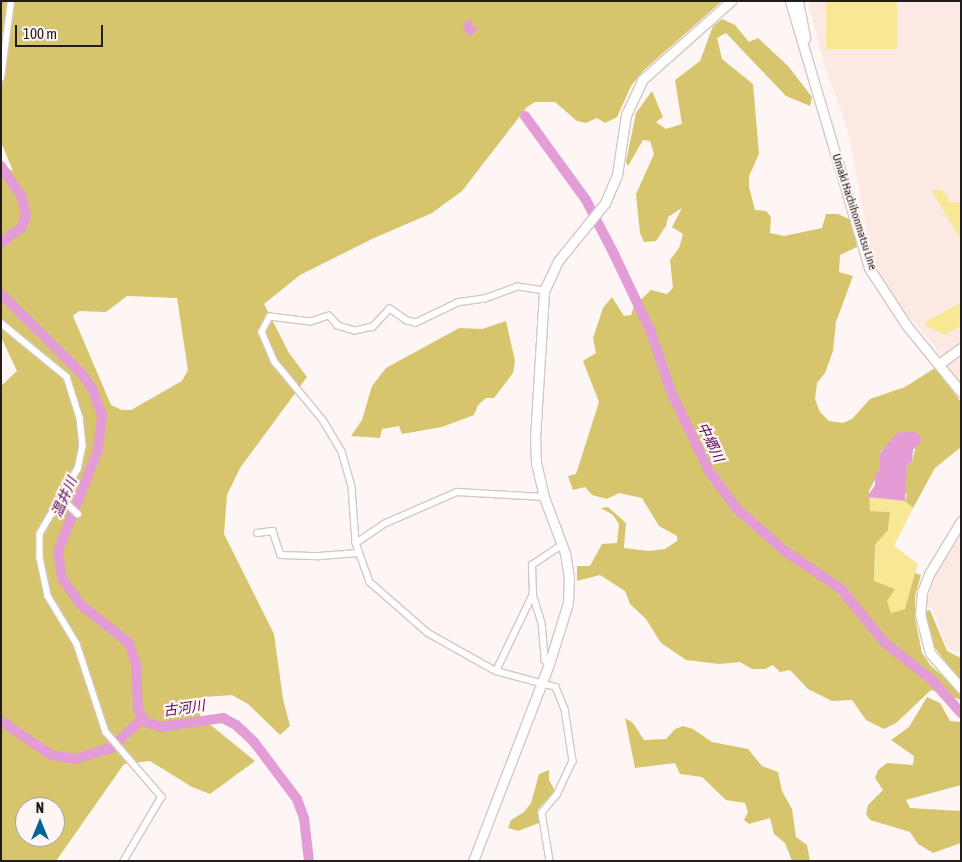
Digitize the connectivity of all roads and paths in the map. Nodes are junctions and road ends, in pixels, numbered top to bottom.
1 (11, 1) edge
2 (731, 1) edge
3 (790, 1) edge
4 (798, 1) edge
5 (1, 78) edge
6 (818, 94) junction
7 (544, 291) junction
8 (1, 322) edge
9 (961, 348) edge
10 (938, 364) junction
11 (961, 392) edge
12 (544, 497) junction
13 (62, 500) junction
14 (78, 514) dead end
15 (961, 521) edge
16 (257, 533) dead end
17 (356, 543) junction
18 (563, 544) junction
19 (360, 553) junction
20 (533, 594) junction
21 (549, 664) junction
22 (496, 671) junction
23 (541, 685) junction
24 (961, 688) edge
25 (124, 861) edge
26 (473, 861) edge
27 (550, 861) edge

1 - 5 street
2 - 7 street
3 - 6 street, Umaki Hachihonmatsu Line
4 - 6 street, Umaki Hachihonmatsu Line
6 - 10 street, Umaki Hachihonmatsu Line
7 - 12 street
7 - 17 street
8 - 13 street
9 - 10 street
10 - 11 street, Umaki Hachihonmatsu Line
12 - 17 street
12 - 18 street
13 - 14 street
13 - 25 street
15 - 24 street
16 - 19 street
17 - 19 street
18 - 20 street
18 - 21 street
19 - 22 street
20 - 21 street
20 - 22 street
21 - 23 street
22 - 23 street
23 - 26 street
23 - 27 street

